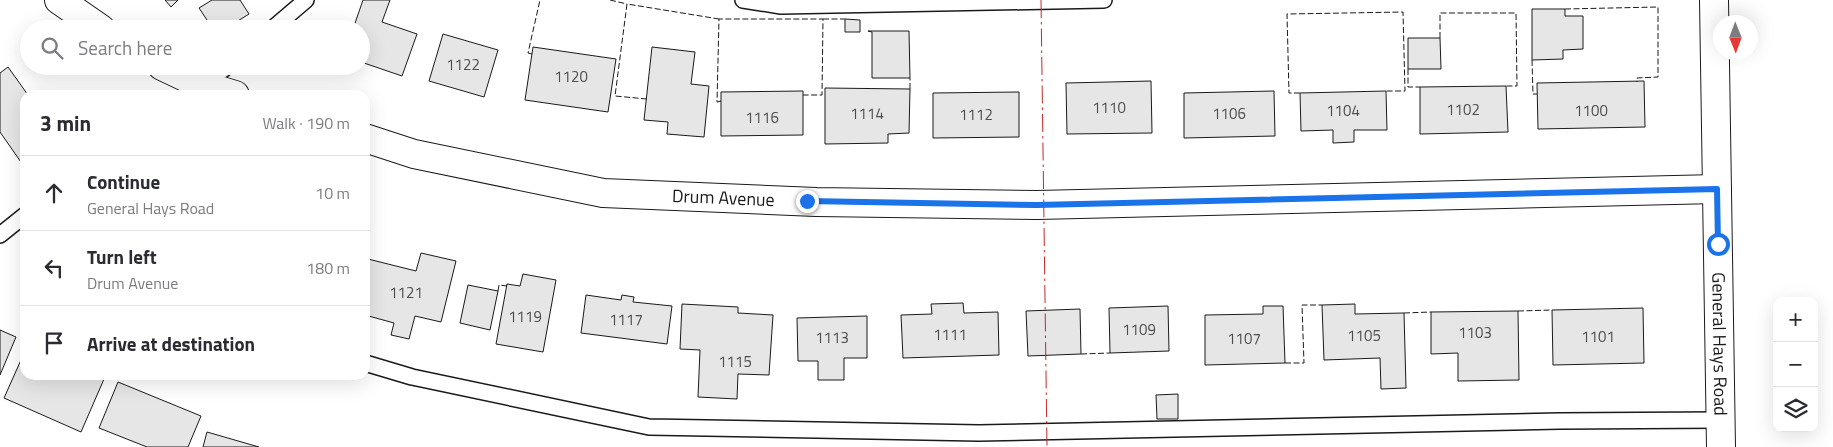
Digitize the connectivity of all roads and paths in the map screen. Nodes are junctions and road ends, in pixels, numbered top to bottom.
1 (60, 0) edge
2 (306, 0) edge
3 (743, 0) edge
4 (1104, 0) edge
5 (1714, 0) edge
6 (88, 20) edge
7 (283, 20) edge
8 (174, 75) edge
9 (216, 75) edge
10 (195, 90) edge
11 (370, 140) edge
12 (1717, 189) junction
13 (20, 221) edge
14 (0, 235) edge
15 (370, 364) edge
16 (1720, 420) junction
17 (1721, 447) edge

1 - 6 street
2 - 7 lane
3 - 4 lane
5 - 12 street, General Hays Road
8 - 10 street
9 - 10 lane
11 - 12 street, Drum Avenue
12 - 16 street, General Hays Road
13 - 14 lane
15 - 16 lane
16 - 17 street, General Hays Road

